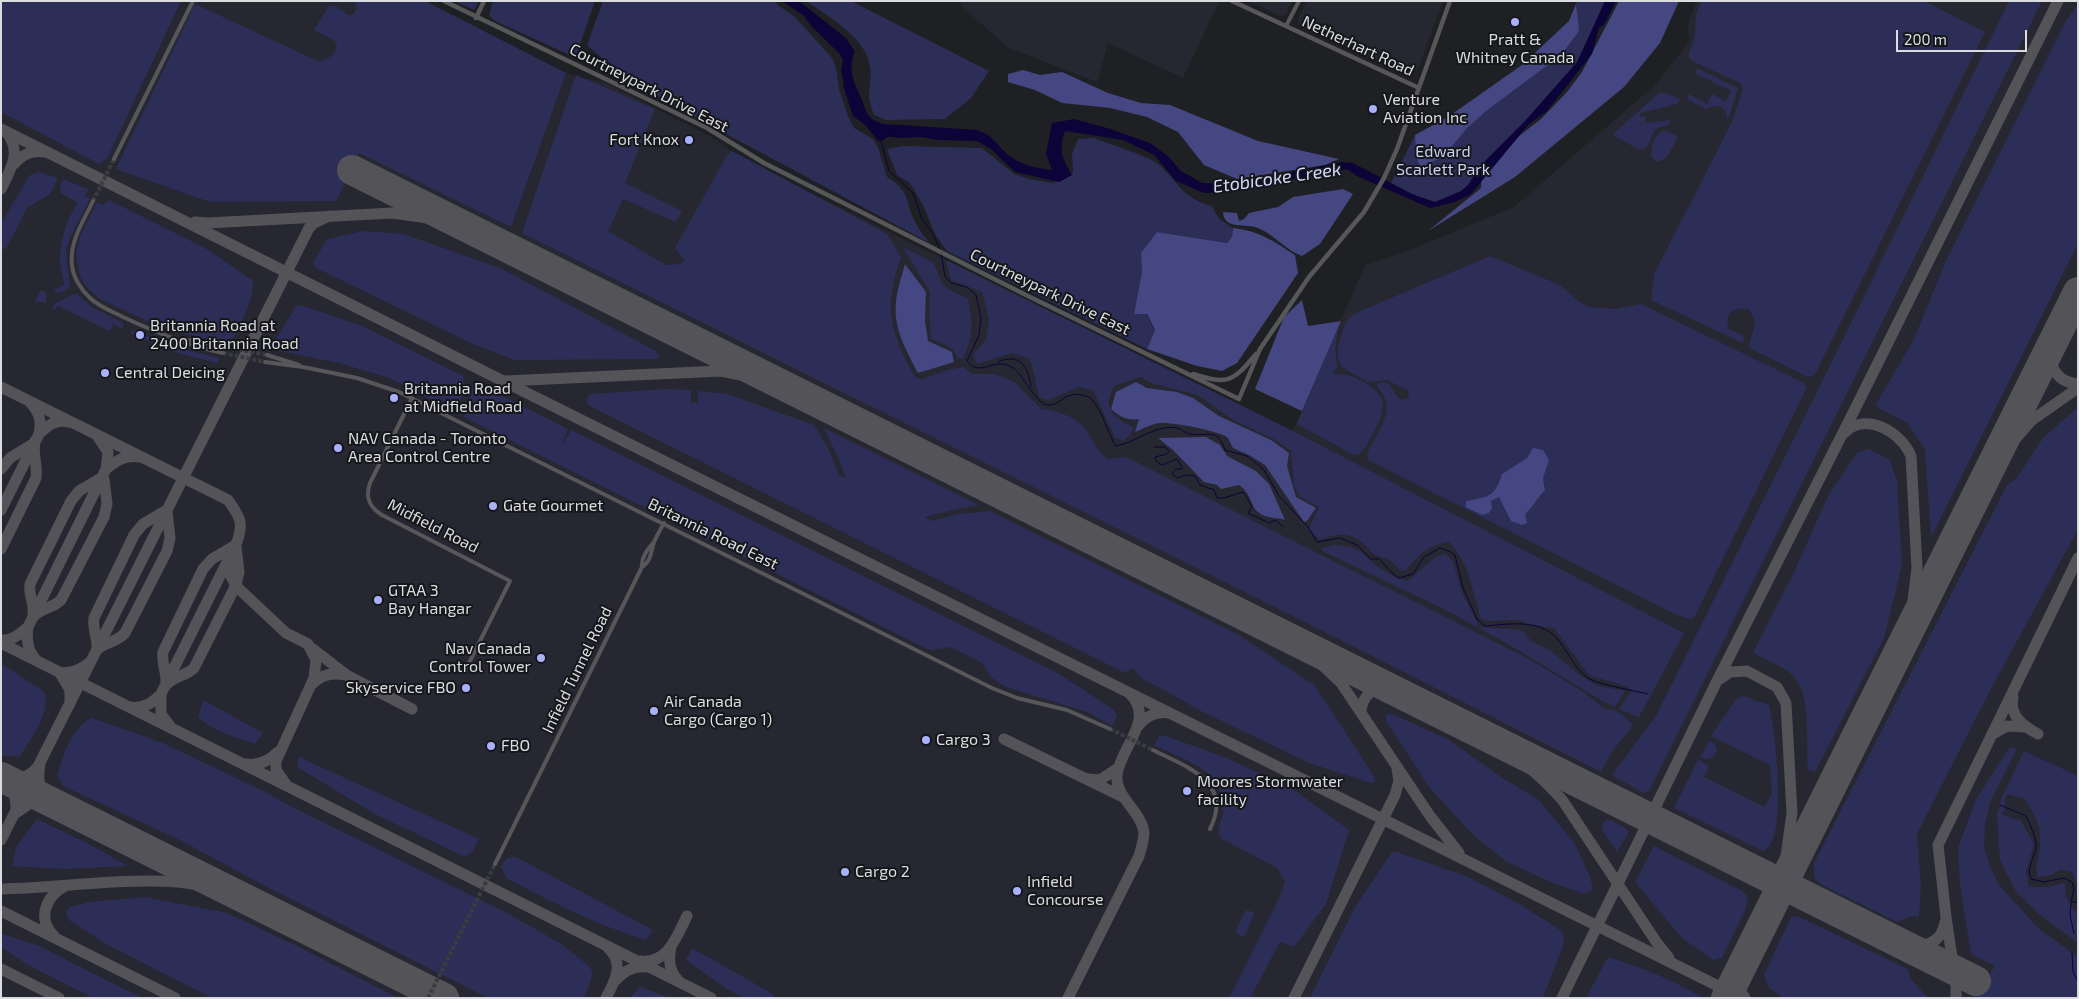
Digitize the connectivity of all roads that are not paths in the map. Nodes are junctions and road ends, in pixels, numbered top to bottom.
1 (193, 1) edge
2 (444, 1) edge
3 (484, 1) edge
4 (1232, 1) edge
5 (1299, 1) edge
6 (1450, 1) edge
7 (476, 18) junction
8 (1286, 26) junction
9 (1419, 88) junction
10 (114, 159) tunnel mouth
11 (93, 201) tunnel mouth
12 (176, 338) junction
13 (227, 347) tunnel mouth
14 (1260, 349) junction
15 (223, 353) tunnel mouth
16 (267, 355) tunnel mouth
17 (265, 362) tunnel mouth
18 (303, 367) junction
19 (1182, 371) junction
20 (412, 398) junction
21 (664, 523) junction
22 (466, 669) dead end
23 (1110, 729) tunnel mouth
24 (1153, 750) tunnel mouth
25 (1210, 829) dead end
26 (495, 864) tunnel mouth

1 - 10 street
2 - 7 street, Courtneypark Drive East
3 - 7 street
4 - 8 street, Netherhart Road
5 - 8 street
6 - 9 street, Courtneypark Drive East
7 - 19 street, Courtneypark Drive East
8 - 9 street, Netherhart Road
9 - 14 street, Courtneypark Drive East
11 - 12 street
12 - 13 street
12 - 15 street
14 - 19 street
14 - 19 street, Courtneypark Drive East
16 - 18 street, Britannia Road East
17 - 18 street, Britannia Road East
18 - 20 street, Britannia Road East
20 - 21 street, Britannia Road East
20 - 22 street, Midfield Road
21 - 23 street, Britannia Road East
21 - 26 street, Infield Tunnel Road
24 - 25 street

